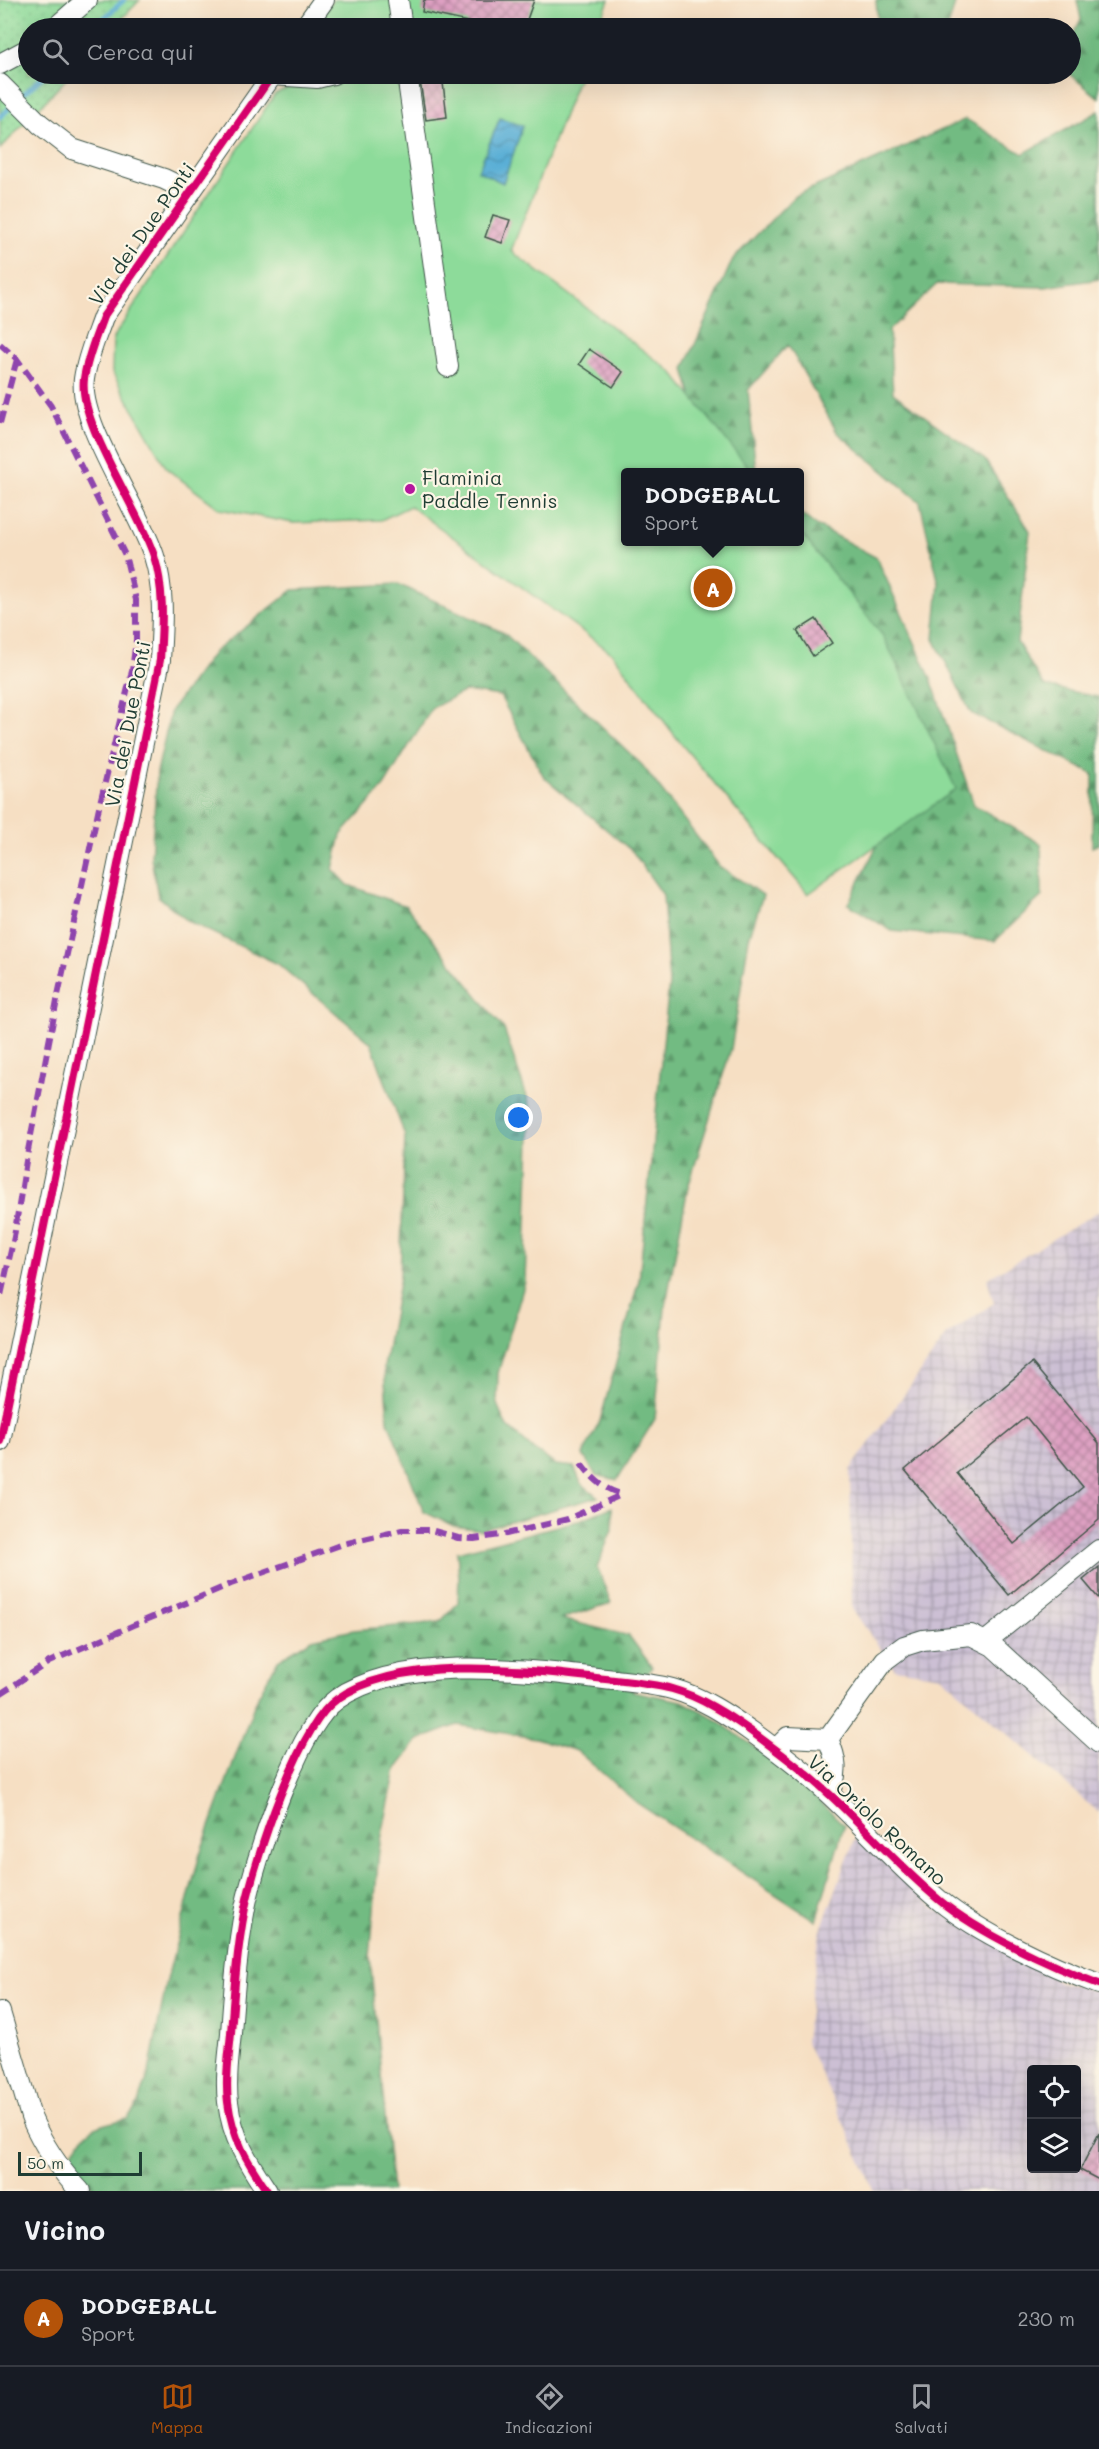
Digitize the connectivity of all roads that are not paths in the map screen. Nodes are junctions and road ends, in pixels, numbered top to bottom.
1 (87, 0) edge
2 (324, 0) edge
3 (398, 0) edge
4 (66, 18) edge
5 (311, 18) edge
6 (401, 18) edge
7 (18, 54) edge
8 (0, 64) edge
9 (0, 84) edge
10 (266, 84) edge
11 (408, 84) edge
12 (190, 192) junction
13 (448, 367) dead end
14 (0, 1441) edge
15 (1099, 1550) edge
16 (986, 1642) junction
17 (828, 1739) junction
18 (1099, 1743) edge
19 (776, 1749) junction
20 (828, 1793) junction
21 (1099, 1984) edge
22 (0, 2012) edge
23 (80, 2191) edge
24 (267, 2191) edge

1 - 4 street
2 - 5 street
3 - 6 street
7 - 8 street
9 - 12 street
10 - 12 street, Via dei Due Ponti
11 - 13 street
12 - 14 street, Via dei Due Ponti
15 - 16 street
16 - 17 street
16 - 18 street
17 - 19 street
17 - 20 street
19 - 20 street, Via Oriolo Romano
19 - 24 street, Via Oriolo Romano
20 - 21 street, Via Oriolo Romano
22 - 23 street

